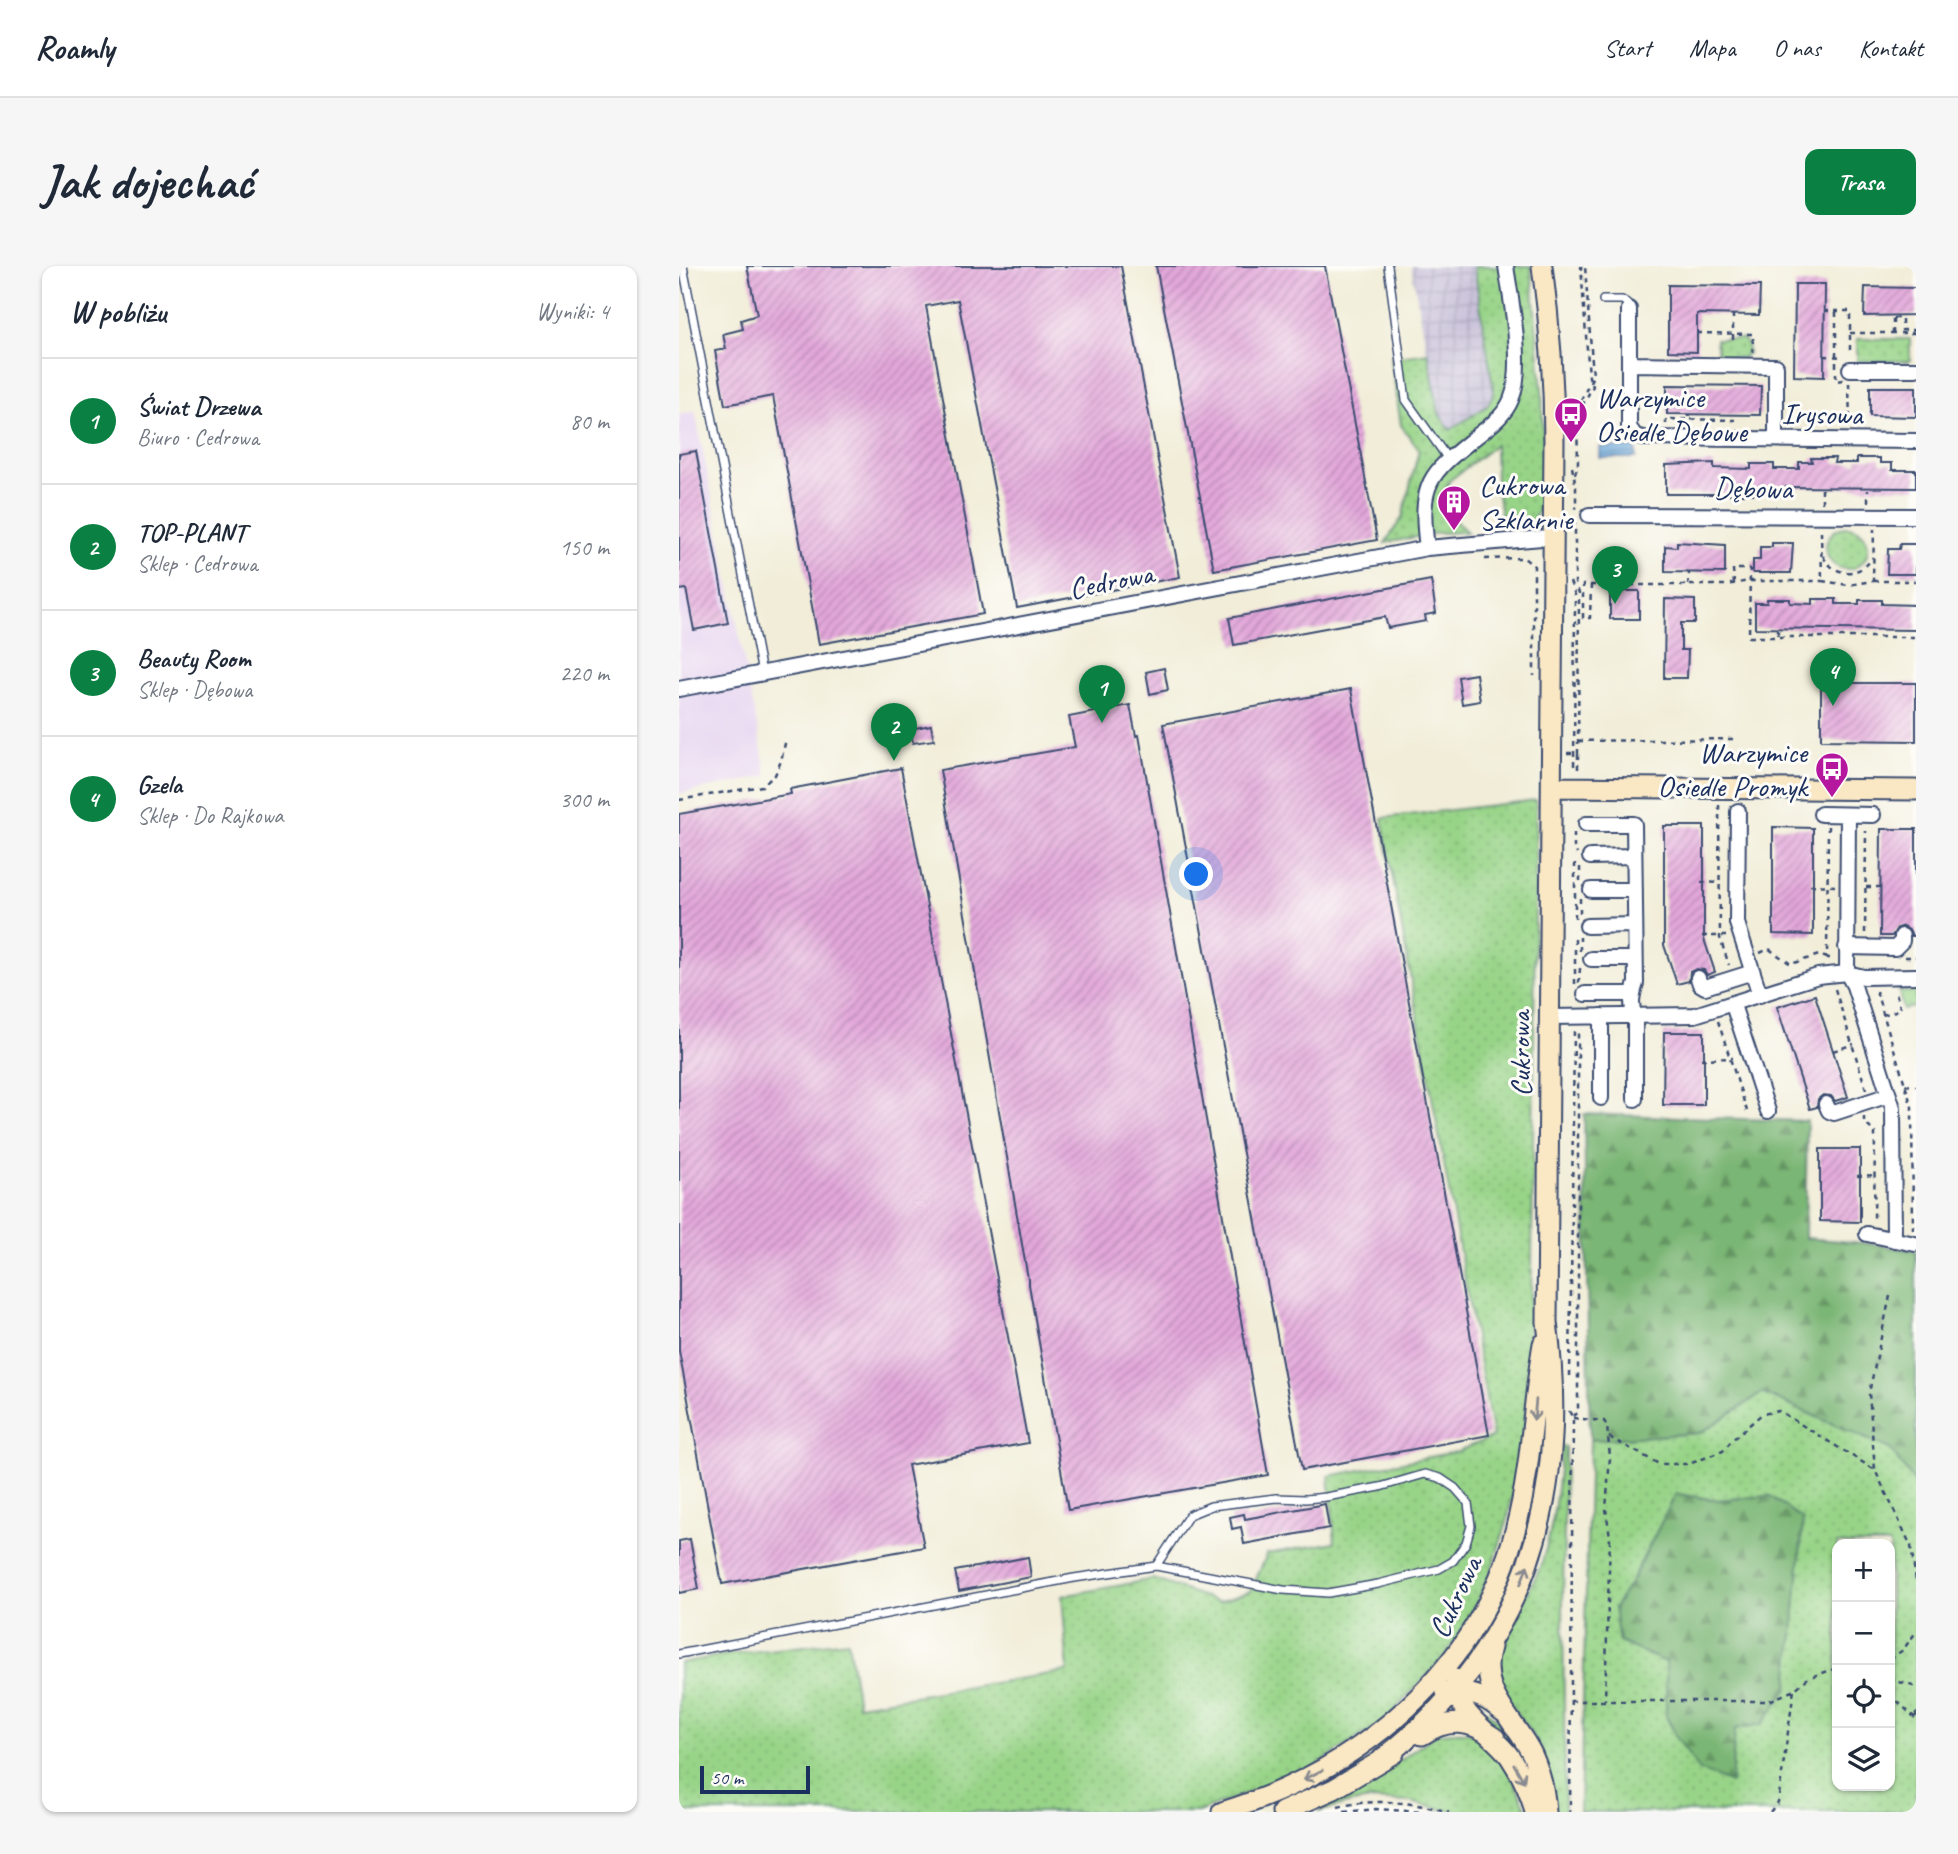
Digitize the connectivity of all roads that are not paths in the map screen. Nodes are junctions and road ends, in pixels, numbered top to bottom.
1 (683, 266) edge
2 (1388, 266) edge
3 (1506, 266) edge
4 (1542, 266) edge
5 (1603, 300) dead end
6 (1629, 309) joint
7 (1629, 364) junction
8 (1845, 369) road end
9 (1916, 369) edge
10 (1776, 439) junction
11 (1916, 441) edge
12 (1448, 459) junction
13 (1588, 515) dead end
14 (1916, 516) edge
15 (1554, 537) junction
16 (1427, 548) junction
17 (762, 673) junction
18 (679, 689) edge
19 (1552, 786) junction
20 (1916, 790) edge
21 (1738, 811) dead end
22 (1821, 814) dead end
23 (1848, 815) junction
24 (1873, 815) dead end
25 (1580, 827) road end
26 (1584, 855) road end
27 (1634, 856) junction
28 (1591, 890) dead end
29 (1635, 890) junction
30 (1579, 924) road end
31 (1635, 925) junction
32 (1902, 936) dead end
33 (1846, 943) junction
34 (1635, 959) junction
35 (1591, 960) dead end
36 (1752, 972) junction
37 (1847, 973) junction
38 (1913, 976) edge
39 (1698, 978) dead end
40 (1582, 988) road end
41 (1632, 994) junction
42 (1760, 995) junction
43 (1734, 1008) junction
44 (1601, 1016) junction
45 (1550, 1017) junction
46 (1635, 1017) junction
47 (1887, 1090) junction
48 (1601, 1098) dead end
49 (1635, 1099) dead end
50 (1826, 1104) dead end
51 (1768, 1111) dead end
52 (1871, 1235) road end
53 (1894, 1240) junction
54 (1915, 1244) edge
55 (1547, 1322) junction
56 (1156, 1566) junction
57 (1495, 1636) junction
58 (1462, 1644) junction
59 (679, 1654) edge
60 (1456, 1691) junction
61 (1407, 1710) junction
62 (1504, 1713) junction
63 (1495, 1738) junction
64 (1382, 1759) junction
65 (1222, 1812) edge
66 (1282, 1812) edge
67 (1535, 1812) edge
68 (1546, 1812) edge

1 - 17 lane
2 - 12 lane
3 - 12 street
4 - 15 street, Cukrowa
5 - 6 lane, Irysowa
6 - 7 street, Irysowa
7 - 10 street, Irysowa
7 - 10 street
8 - 9 street
10 - 11 street, Irysowa
12 - 16 street
13 - 14 street, Dębowa
15 - 16 street, Cedrowa
15 - 19 street, Cukrowa
16 - 17 street, Cedrowa
17 - 18 street, Cedrowa
19 - 20 street
19 - 45 street, Cukrowa
21 - 36 street
22 - 23 street
23 - 24 street
23 - 33 street
25 - 27 street
26 - 27 street
27 - 29 street
28 - 29 street
29 - 31 street
30 - 31 street
31 - 34 street
32 - 33 street
33 - 37 street
34 - 35 street
34 - 41 street
36 - 39 street
36 - 42 street
37 - 38 street
37 - 42 street
37 - 47 street
40 - 41 street
41 - 46 street
42 - 43 street
43 - 46 street
43 - 51 street
44 - 45 street
44 - 46 street
44 - 48 street
45 - 55 street, Cukrowa
46 - 49 street
47 - 50 street
47 - 53 street
52 - 53 street
53 - 54 street
57 -> 55 street, Cukrowa
55 -> 58 street, Cukrowa
56 - 56 lane
56 - 59 lane
57 - 60 street, Cukrowa
57 - 62 street, Cukrowa
58 - 60 street, Cukrowa
58 - 61 street
60 - 61 street
60 - 62 street, Cukrowa
60 - 63 street
60 - 64 street
61 -> 65 street
62 - 68 street, Cukrowa
63 - 64 street
63 -> 67 street
64 - 66 street

